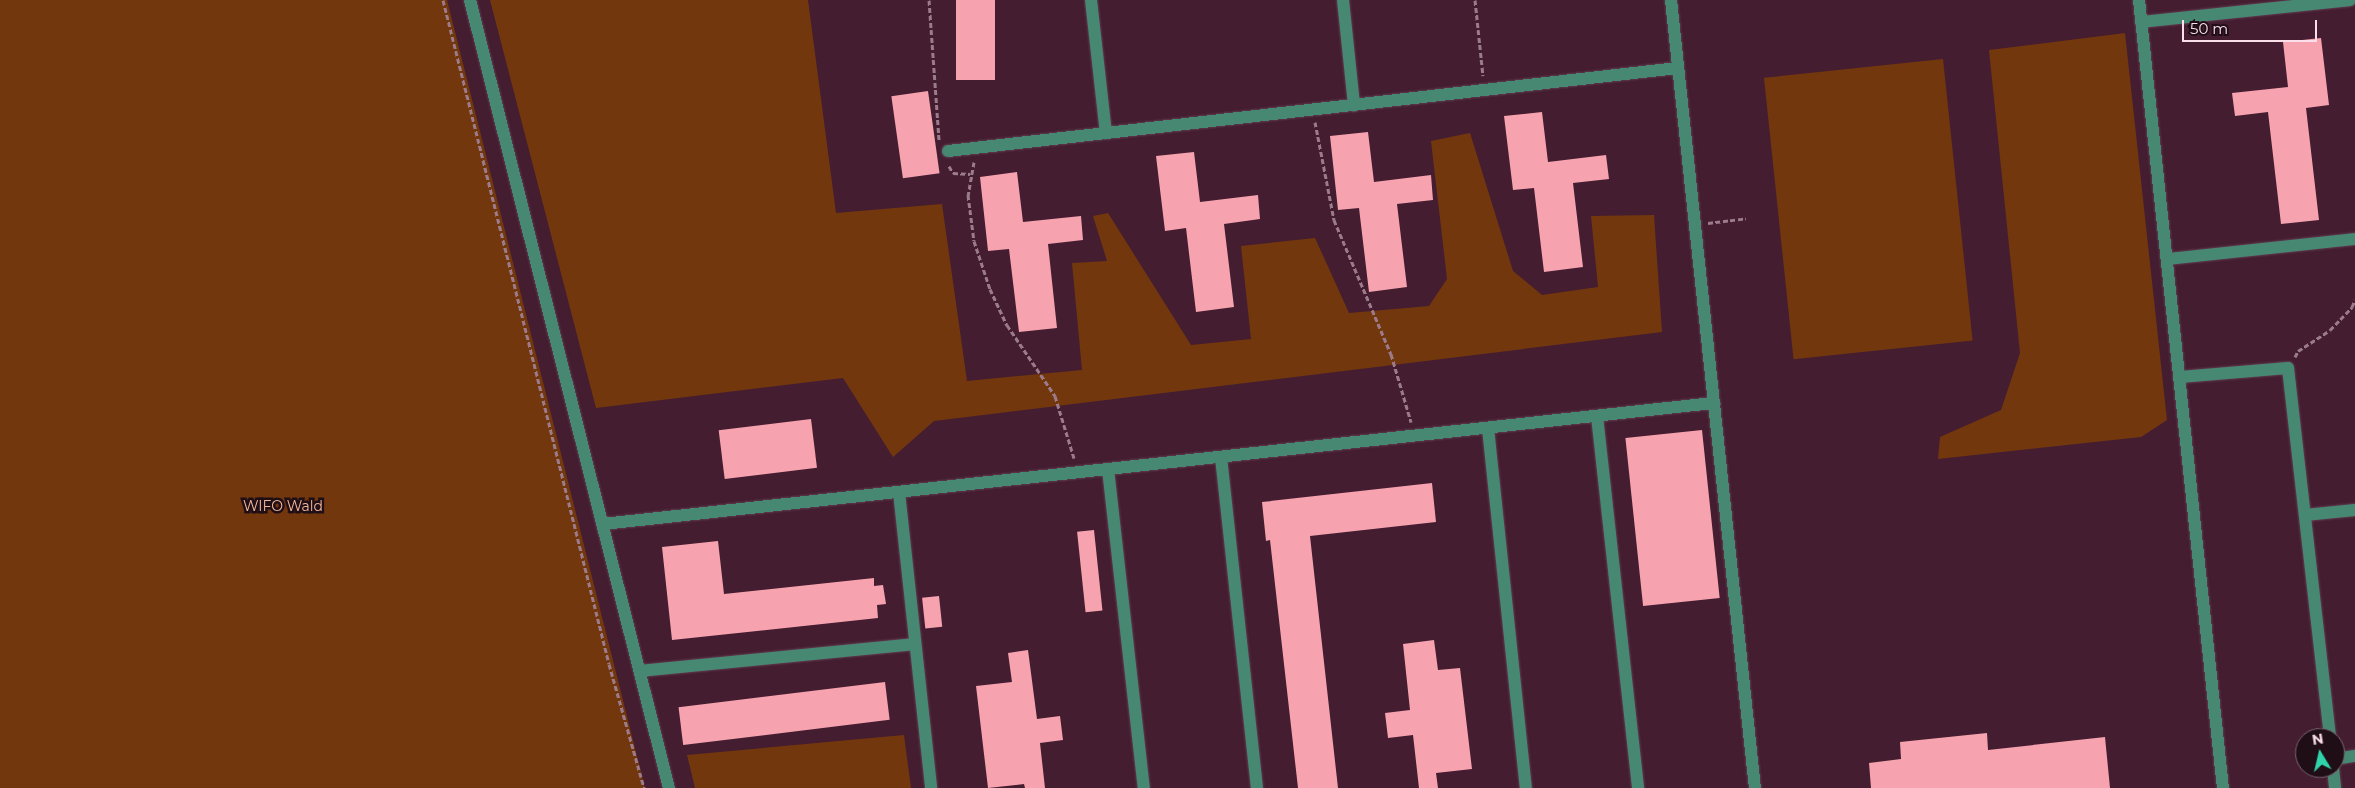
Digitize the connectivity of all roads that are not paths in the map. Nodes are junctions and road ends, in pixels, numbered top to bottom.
1 (470, 0) edge
2 (1091, 0) edge
3 (1343, 0) edge
4 (1671, 0) edge
5 (2139, 0) edge
6 (2350, 0) edge
7 (2141, 22) junction
8 (1678, 68) junction
9 (1354, 105) junction
10 (1106, 133) junction
11 (945, 152) road end
12 (2355, 239) edge
13 (2168, 259) junction
14 (2180, 377) junction
15 (1714, 403) junction
16 (1597, 416) junction
17 (1488, 428) junction
18 (1220, 457) junction
19 (1108, 469) junction
20 (899, 492) junction
21 (2355, 510) edge
22 (2305, 515) junction
23 (603, 524) junction
24 (915, 644) junction
25 (640, 671) junction
26 (2329, 728) edge
27 (669, 788) edge
28 (931, 788) edge
29 (1144, 788) edge
30 (1257, 788) edge
31 (1526, 788) edge
32 (1638, 788) edge
33 (1755, 788) edge
34 (2223, 788) edge

1 - 23 lane
2 - 10 lane
3 - 9 lane
4 - 8 lane
5 - 7 lane
6 - 7 lane
7 - 13 lane
8 - 9 lane
8 - 15 lane
9 - 10 lane
10 - 11 lane
12 - 13 lane
13 - 14 lane
14 - 22 lane
14 - 34 lane
15 - 16 lane
15 - 33 lane
16 - 17 lane
16 - 32 lane
17 - 18 lane
17 - 31 lane
18 - 19 lane
18 - 30 lane
19 - 20 lane
19 - 29 lane
20 - 23 lane
20 - 24 lane
21 - 22 lane
22 - 26 lane
23 - 25 lane
24 - 25 lane
24 - 28 lane
25 - 27 lane

